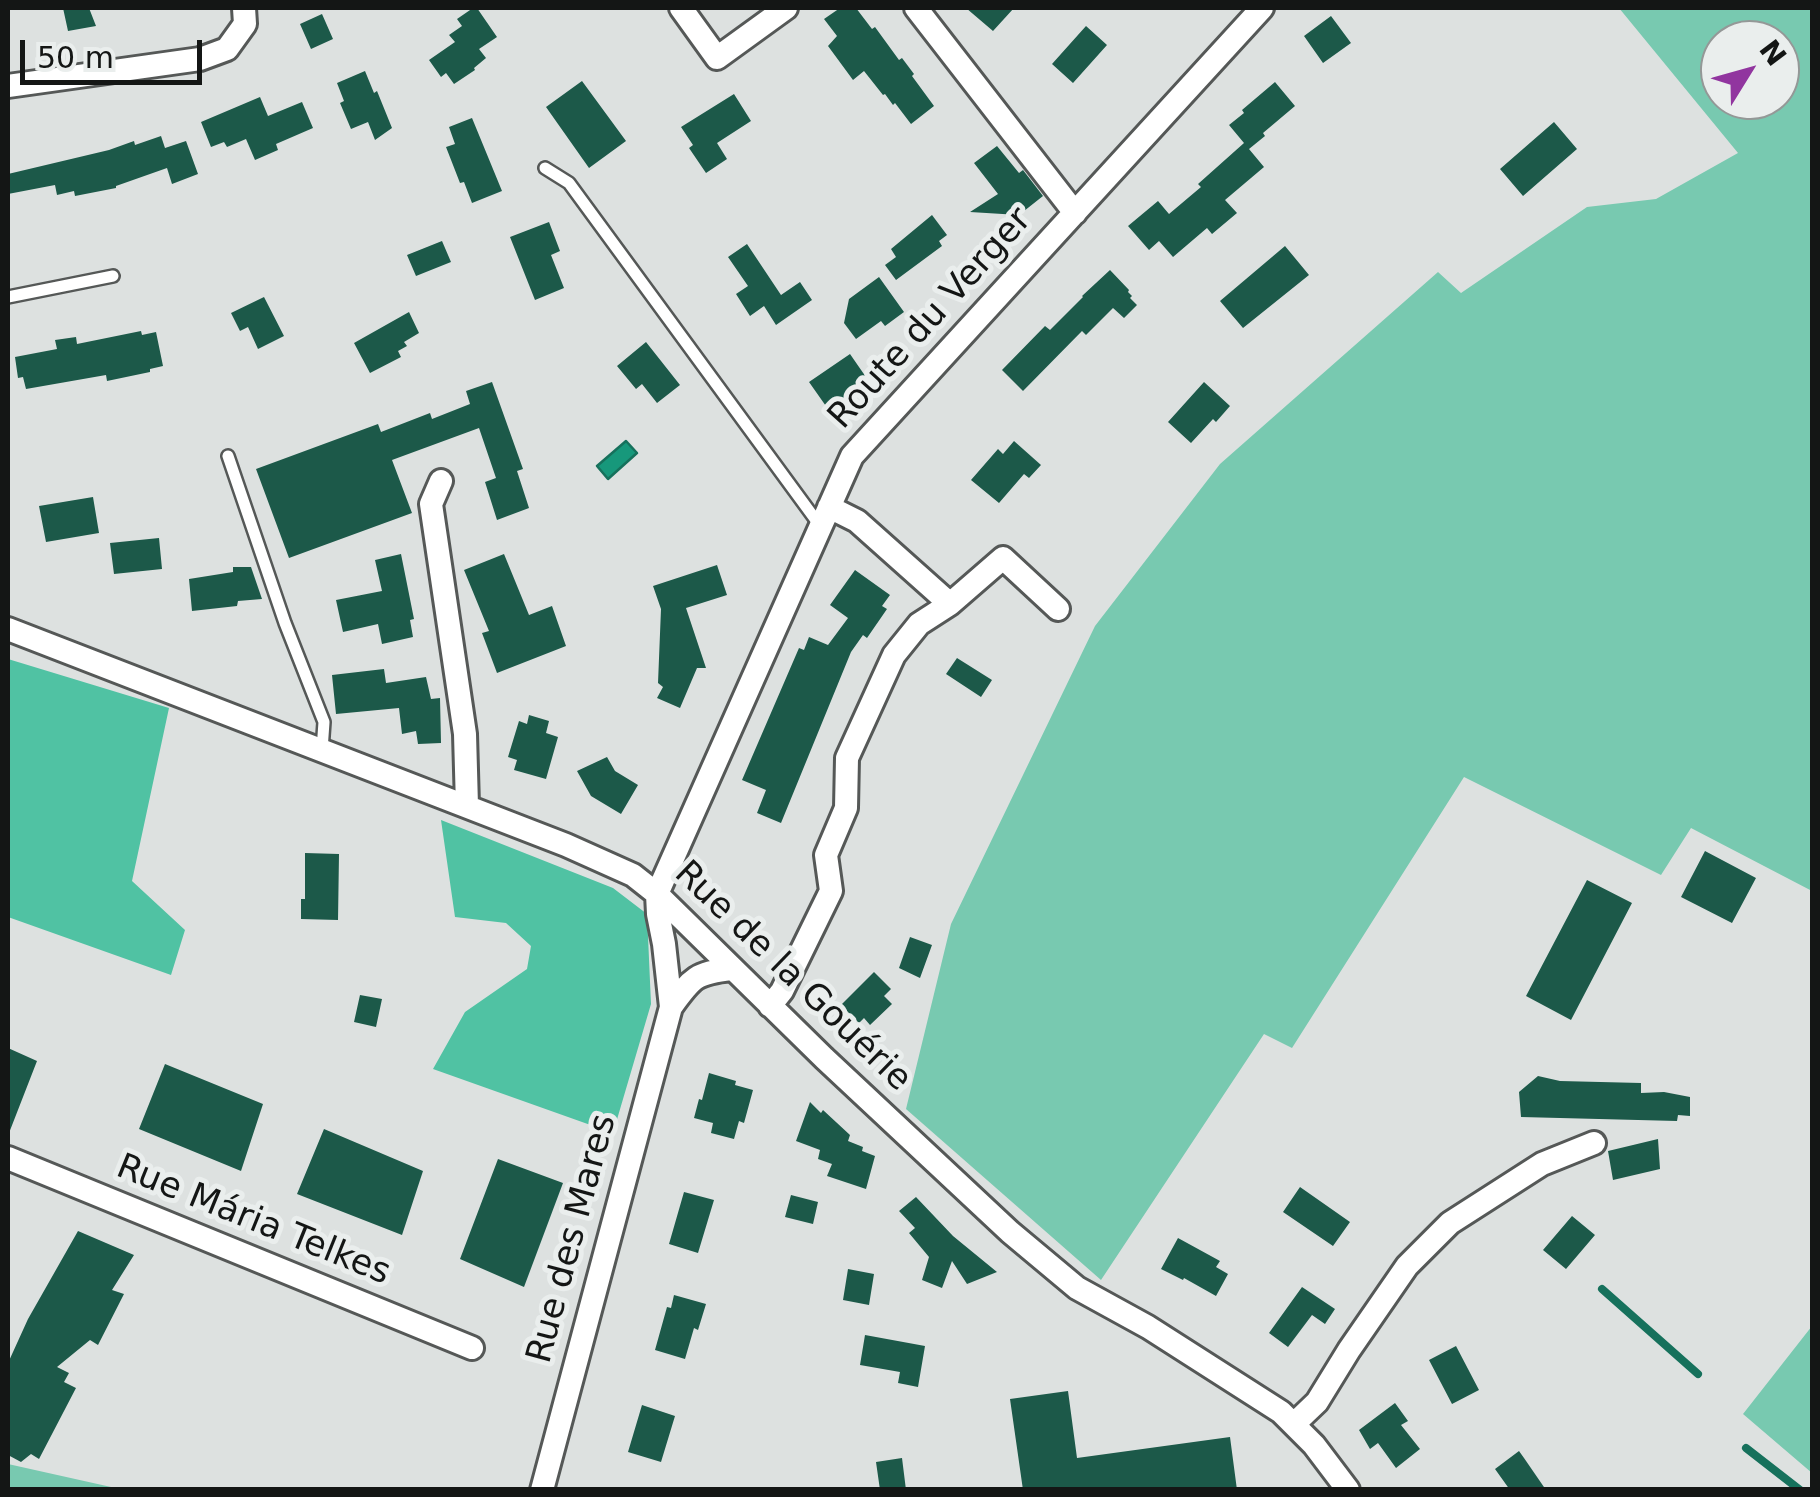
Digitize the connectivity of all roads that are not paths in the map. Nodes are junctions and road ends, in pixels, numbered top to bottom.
1 (244, 8) edge
2 (681, 8) edge
3 (786, 8) edge
4 (916, 8) edge
5 (1262, 8) edge
6 (8, 86) edge
7 (545, 168) dead end
8 (1075, 213) junction
9 (114, 276) dead end
10 (8, 297) edge
11 (228, 456) dead end
12 (441, 481) dead end
13 (825, 517) junction
14 (950, 604) junction
15 (1058, 610) dead end
16 (8, 629) edge
17 (322, 752) junction
18 (466, 806) junction
19 (658, 894) junction
20 (731, 968) junction
21 (770, 1006) junction
22 (671, 1008) junction
23 (1594, 1142) dead end
24 (8, 1158) edge
25 (472, 1348) dead end
26 (1294, 1424) junction
27 (542, 1490) edge
28 (1348, 1490) edge

1 - 6 street
2 - 3 street
4 - 8 street
5 - 8 street, Route du Verger
7 - 13 lane
8 - 13 street, Route du Verger
9 - 10 lane
11 - 17 lane
12 - 18 street
13 - 14 street
13 - 19 street, Route du Verger
14 - 15 street
14 - 21 street
16 - 17 street, Rue de la Gouérie
17 - 18 street, Rue de la Gouérie
18 - 19 street, Rue de la Gouérie
19 - 20 street, Rue de la Gouérie
19 - 22 street, Rue des Mares
20 - 21 street, Rue de la Gouérie
20 - 22 street, Rue des Mares
21 - 26 street, Rue de la Gouérie
22 - 27 street, Rue des Mares
23 - 26 street
24 - 25 street, Rue Mária Telkes
26 - 28 street, Rue de la Gouérie

